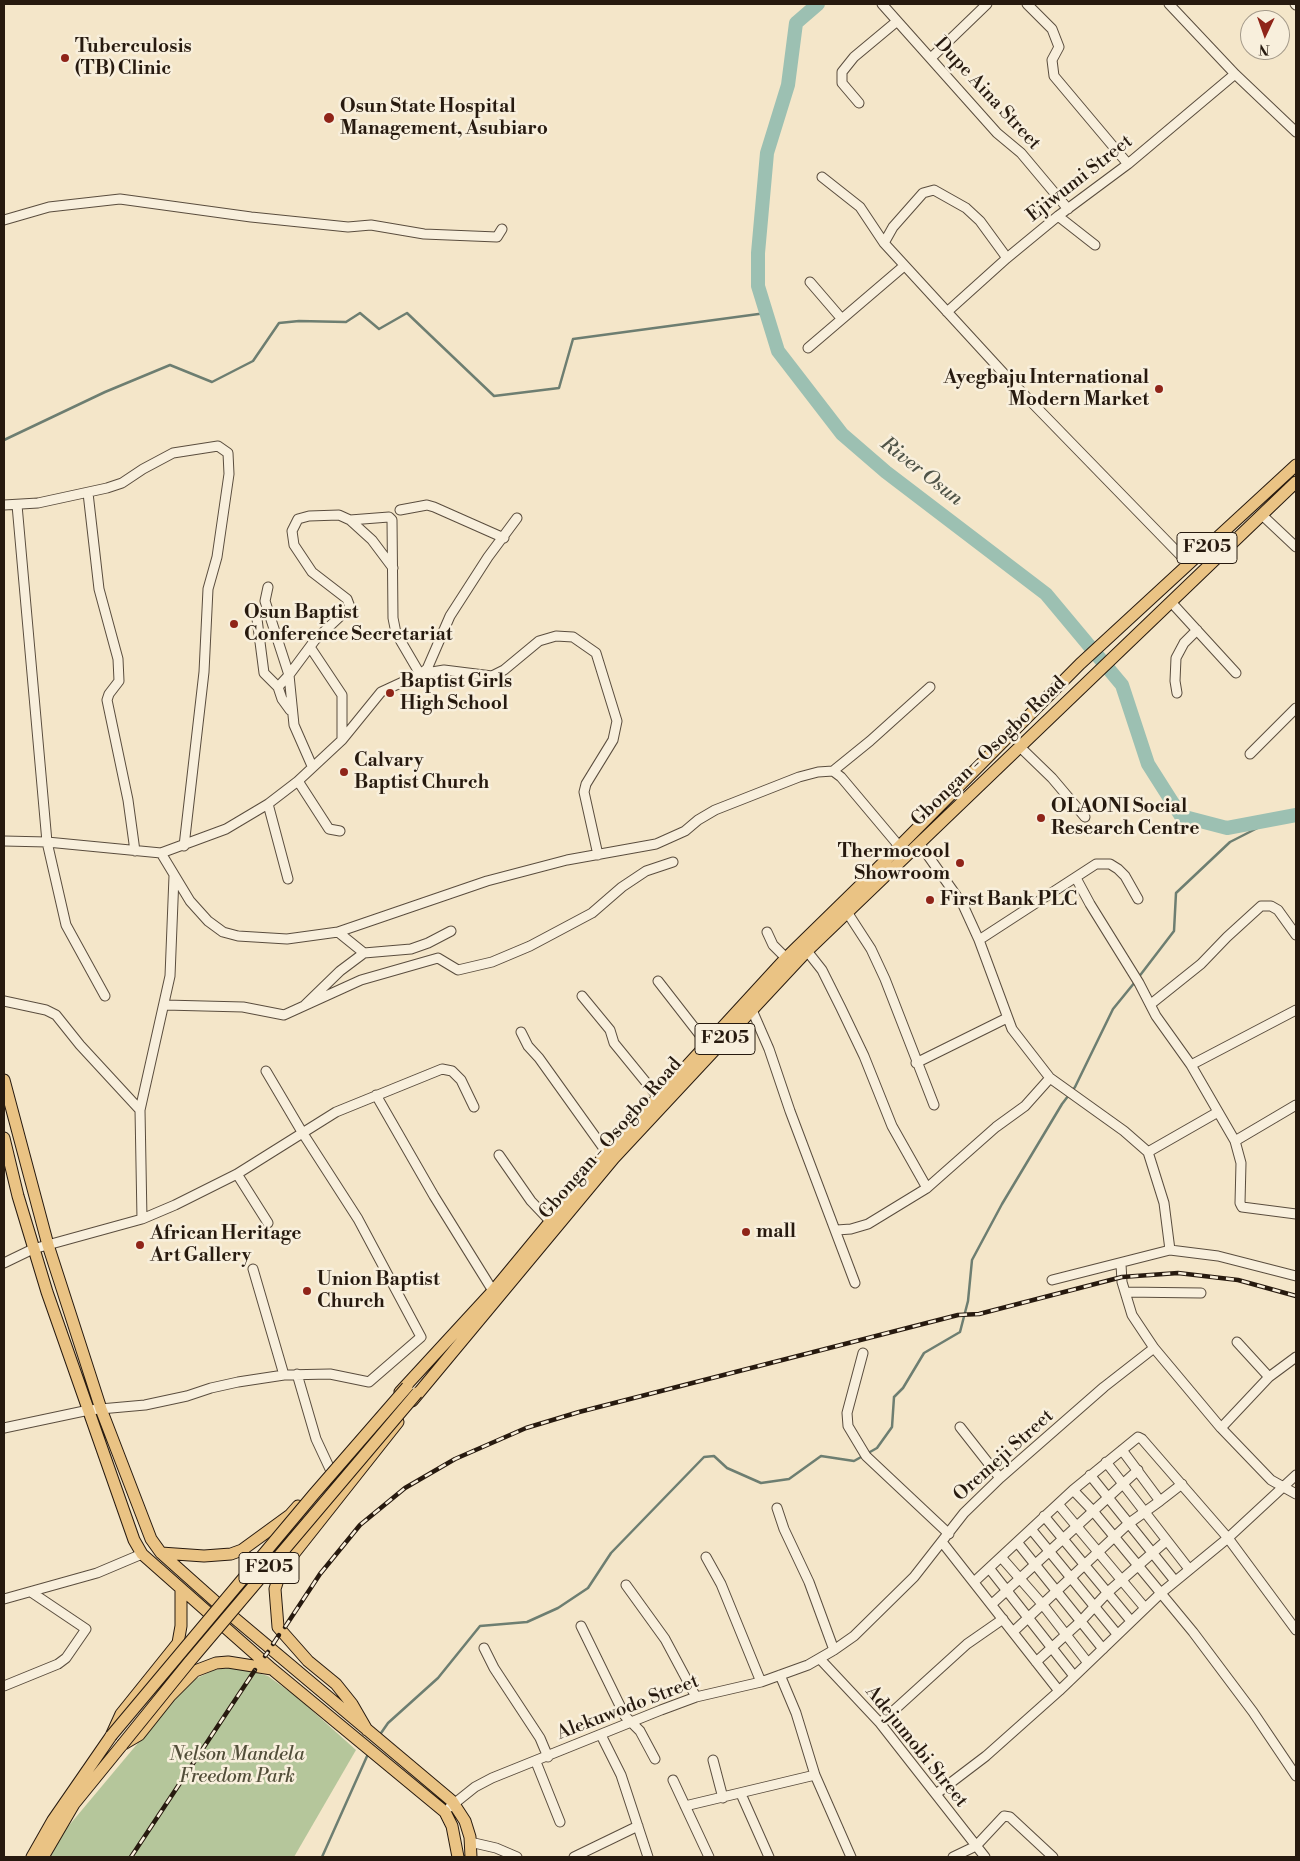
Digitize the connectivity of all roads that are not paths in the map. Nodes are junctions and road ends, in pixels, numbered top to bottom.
1 (882, 4) edge
2 (987, 4) edge
3 (1027, 4) edge
4 (1169, 4) edge
5 (896, 22) junction
6 (931, 58) junction
7 (1235, 74) junction
8 (859, 103) dead end
9 (1296, 132) edge
10 (1128, 164) junction
11 (822, 177) dead end
12 (1068, 208) junction
13 (1058, 216) junction
14 (4, 220) edge
15 (502, 230) dead end
16 (884, 243) junction
17 (1095, 245) dead end
18 (1007, 258) junction
19 (904, 266) junction
20 (810, 282) dead end
21 (948, 312) junction
22 (841, 318) junction
23 (808, 348) dead end
24 (1296, 465) edge
25 (1296, 482) edge
26 (88, 492) junction
27 (4, 504) edge
28 (17, 505) junction
29 (400, 510) dead end
30 (1262, 515) junction
31 (517, 518) dead end
32 (350, 520) junction
33 (504, 538) junction
34 (1296, 547) edge
35 (1188, 563) junction
36 (393, 568) junction
37 (268, 587) dead end
38 (1170, 602) junction
39 (257, 619) dead end
40 (1197, 630) junction
41 (310, 647) junction
42 (1236, 673) dead end
43 (420, 674) junction
44 (289, 675) junction
45 (278, 687) junction
46 (930, 687) dead end
47 (1177, 694) dead end
48 (1296, 708) edge
49 (291, 710) junction
50 (342, 740) junction
51 (1020, 747) junction
52 (1250, 754) dead end
53 (312, 766) junction
54 (833, 771) junction
55 (298, 781) junction
56 (268, 804) junction
57 (1086, 817) dead end
58 (340, 831) dead end
59 (4, 841) edge
60 (47, 842) junction
61 (919, 843) junction
62 (184, 846) junction
63 (900, 846) junction
64 (135, 851) junction
65 (161, 853) junction
66 (598, 855) junction
67 (673, 862) dead end
68 (174, 876) junction
69 (1076, 878) junction
70 (288, 879) dead end
71 (1138, 900) dead end
72 (847, 912) junction
73 (821, 930) junction
74 (451, 931) dead end
75 (338, 932) junction
76 (767, 932) dead end
77 (1296, 936) edge
78 (979, 940) junction
79 (806, 951) junction
80 (364, 953) junction
81 (786, 958) junction
82 (658, 981) dead end
83 (105, 996) dead end
84 (582, 996) dead end
85 (4, 1001) edge
86 (1151, 1004) junction
87 (165, 1005) junction
88 (304, 1006) junction
89 (752, 1010) junction
90 (1296, 1010) edge
91 (1007, 1018) junction
92 (521, 1032) dead end
93 (707, 1044) junction
94 (916, 1063) junction
95 (1191, 1065) junction
96 (266, 1071) dead end
97 (1050, 1078) junction
98 (4, 1080) edge
99 (376, 1095) junction
100 (658, 1096) junction
101 (934, 1105) dead end
102 (1296, 1105) edge
103 (474, 1107) dead end
104 (140, 1110) junction
105 (1218, 1112) junction
106 (302, 1132) junction
107 (4, 1138) edge
108 (1235, 1141) junction
109 (1148, 1152) junction
110 (607, 1153) junction
111 (499, 1155) dead end
112 (8, 1170) edge
113 (237, 1174) junction
114 (927, 1188) junction
115 (1296, 1214) edge
116 (142, 1219) junction
117 (549, 1220) junction
118 (268, 1224) dead end
119 (837, 1230) junction
120 (48, 1245) junction
121 (33, 1249) junction
122 (1170, 1250) junction
123 (4, 1263) edge
124 (1121, 1264) junction
125 (253, 1269) dead end
126 (1296, 1276) edge
127 (1052, 1280) dead end
128 (855, 1284) dead end
129 (492, 1291) junction
130 (1125, 1292) junction
131 (1201, 1293) dead end
132 (1237, 1342) dead end
133 (1154, 1348) junction
134 (863, 1353) dead end
135 (1296, 1357) edge
136 (297, 1374) junction
137 (284, 1375) junction
138 (1269, 1377) junction
139 (412, 1390) junction
140 (101, 1409) junction
141 (88, 1410) junction
142 (960, 1427) dead end
143 (4, 1428) edge
144 (1220, 1428) junction
145 (1122, 1450) junction
146 (1106, 1462) junction
147 (330, 1469) junction
148 (1138, 1470) junction
149 (1296, 1475) edge
150 (1090, 1476) junction
151 (1000, 1478) junction
152 (1123, 1484) junction
153 (1182, 1484) junction
154 (1284, 1486) junction
155 (1073, 1490) junction
156 (1296, 1494) edge
157 (1107, 1498) junction
158 (1160, 1501) junction
159 (1058, 1504) junction
160 (777, 1508) dead end
161 (1093, 1510) junction
162 (1144, 1512) junction
163 (1044, 1516) junction
164 (1128, 1524) junction
165 (1076, 1525) junction
166 (1031, 1529) junction
167 (949, 1534) junction
168 (1063, 1537) junction
169 (1115, 1537) junction
170 (1228, 1538) junction
171 (1166, 1541) junction
172 (942, 1542) junction
173 (1017, 1542) junction
174 (1050, 1551) junction
175 (1100, 1552) junction
176 (161, 1553) junction
177 (1152, 1553) junction
178 (142, 1554) junction
179 (706, 1557) dead end
180 (1001, 1557) junction
181 (1034, 1563) junction
182 (1085, 1565) junction
183 (1138, 1567) junction
184 (989, 1568) junction
185 (1189, 1569) junction
186 (1022, 1578) junction
187 (1072, 1578) junction
188 (1124, 1580) junction
189 (1175, 1581) junction
190 (974, 1582) junction
191 (626, 1585) dead end
192 (181, 1589) junction
193 (1007, 1591) junction
194 (31, 1592) junction
195 (1058, 1592) junction
196 (1108, 1592) junction
197 (1161, 1593) junction
198 (4, 1599) edge
199 (992, 1604) junction
200 (1043, 1605) junction
201 (1094, 1608) junction
202 (1145, 1608) junction
203 (1030, 1618) junction
204 (1003, 1619) junction
205 (1081, 1621) junction
206 (1131, 1621) junction
207 (581, 1626) dead end
208 (1296, 1630) edge
209 (1014, 1632) junction
210 (1066, 1633) junction
211 (1117, 1634) junction
212 (1052, 1647) junction
213 (484, 1648) dead end
214 (1103, 1649) junction
215 (834, 1650) junction
216 (820, 1659) junction
217 (1036, 1662) junction
218 (1088, 1663) junction
219 (272, 1669) junction
220 (780, 1675) junction
221 (1074, 1676) junction
222 (761, 1682) junction
223 (4, 1686) edge
224 (1059, 1691) junction
225 (696, 1697) junction
226 (632, 1722) junction
227 (880, 1723) junction
228 (369, 1731) junction
229 (601, 1735) junction
230 (111, 1736) junction
231 (122, 1745) junction
232 (548, 1757) junction
233 (655, 1758) dead end
234 (713, 1760) dead end
235 (536, 1762) junction
236 (815, 1775) junction
237 (1296, 1776) edge
238 (673, 1780) dead end
239 (741, 1794) junction
240 (936, 1794) junction
241 (723, 1798) junction
242 (454, 1804) junction
243 (685, 1806) junction
244 (445, 1812) junction
245 (560, 1822) dead end
246 (638, 1826) junction
247 (470, 1842) junction
248 (976, 1846) junction
249 (32, 1857) edge
250 (43, 1857) edge
251 (458, 1857) edge
252 (471, 1857) edge
253 (517, 1857) edge
254 (574, 1857) edge
255 (648, 1857) edge
256 (709, 1857) edge
257 (768, 1857) edge
258 (851, 1857) edge
259 (953, 1857) edge
260 (986, 1857) edge
261 (1053, 1857) edge

1 - 5 street, Dupe Aina Street
2 - 6 street
3 - 10 street
4 - 7 street
5 - 6 street, Dupe Aina Street
5 - 8 street
6 - 12 street, Dupe Aina Street
7 - 9 street
7 - 10 street, Ejiwumi Street
10 - 12 street, Ejiwumi Street
11 - 16 street
12 - 13 street, Ejiwumi Street
13 - 17 street
13 - 18 street, Ejiwumi Street
14 - 15 street
16 - 18 street
16 - 19 street
18 - 21 street, Ejiwumi Street
19 - 21 street
19 - 22 street
20 - 22 street
21 - 35 street
22 - 23 street
24 - 35 main road, Gbongan - Osogbo Road / F205
25 - 30 main road, Gbongan - Osogbo Road / F205
26 - 28 street
26 - 62 street
26 - 64 street
27 - 28 street
28 - 60 street
29 - 33 street
30 - 34 street
30 - 38 main road, Gbongan - Osogbo Road / F205
31 - 33 street
32 - 36 street
32 - 36 street
32 - 41 street
33 - 43 street
35 - 63 main road, Gbongan - Osogbo Road / F205
36 - 43 street
37 - 44 street
38 - 40 street
38 - 51 main road, Gbongan - Osogbo Road / F205
39 - 45 street
40 - 42 street
40 - 47 street
41 - 44 street
41 - 50 street
43 - 50 street
43 - 66 street
44 - 45 street
44 - 49 street
45 - 49 street
46 - 54 street
48 - 52 street
49 - 53 street
50 - 53 street
51 - 57 street
51 - 61 main road, Gbongan - Osogbo Road / F205
53 - 55 street
54 - 63 street
54 - 66 street
55 - 56 street
55 - 58 street
56 - 62 street
56 - 70 street
59 - 60 street
60 - 64 street
60 - 83 street
61 - 72 main road, Gbongan - Osogbo Road / F205
61 - 78 street
62 - 65 street
63 - 73 main road, Gbongan - Osogbo Road / F205
64 - 65 street
65 - 68 street
66 - 75 street
67 - 88 street
68 - 75 street
68 - 87 street
69 - 71 street
69 - 78 street
69 - 86 street
72 - 73 main road, Gbongan - Osogbo Road / F205
72 - 94 street
73 - 79 main road, Gbongan - Osogbo Road / F205
73 - 81 main road, Gbongan - Osogbo Road / F205
74 - 80 street
75 - 80 street
76 - 81 street
77 - 86 street
78 - 91 street
79 - 89 main road, Gbongan - Osogbo Road / F205
79 - 114 street
80 - 88 street
81 - 93 main road, Gbongan - Osogbo Road / F205
82 - 93 street
84 - 100 street
85 - 104 street
86 - 95 street
87 - 88 street
87 - 104 street
89 - 119 street
89 - 139 main road, Gbongan - Osogbo Road / F205
90 - 95 street
91 - 94 street
91 - 97 street
92 - 110 street
93 - 100 main road, Gbongan - Osogbo Road / F205
94 - 101 street
95 - 105 street
96 - 106 street
97 - 109 street
97 - 114 street
98 - 120 main road
99 - 103 street
99 - 106 street
99 - 129 street
100 - 110 main road, Gbongan - Osogbo Road / F205
102 - 108 street
104 - 116 street
105 - 108 street
105 - 109 street
106 - 113 street
106 - 136 street
107 - 112 main road
108 - 115 street
109 - 122 street
110 - 117 main road, Gbongan - Osogbo Road / F205
111 - 117 street
112 - 121 main road
113 - 116 street
113 - 118 street
114 - 119 street
116 - 120 street
117 - 129 main road, Gbongan - Osogbo Road / F205
119 - 128 street
120 - 121 street
120 - 140 main road
121 - 123 street
121 - 141 main road
122 - 124 street
122 - 126 street
124 - 127 street
124 - 130 street
125 - 137 street
129 - 139 main road, Gbongan - Osogbo Road
130 - 131 street
130 - 133 street
132 - 138 street
133 - 144 street
133 - 151 street, Oremeji Street
134 - 167 street
135 - 138 street
136 - 137 street
136 - 147 street
137 - 140 street
138 - 144 street
139 - 147 main road
139 - 228 main road
139 - 230 main road, F205, bridge
139 - 231 main road, F205, bridge
140 - 141 street
140 - 176 main road
141 - 143 street
141 - 178 main road
142 - 151 street
144 - 154 street
145 - 146 street
145 - 148 street
145 - 153 street
146 - 150 street
146 - 152 street
147 - 176 main road
148 - 152 street
148 - 158 street
149 - 154 street
150 - 155 street
150 - 157 street
151 - 167 street, Oremeji Street
152 - 157 street
152 - 162 street
153 - 158 street
153 - 170 street
154 - 156 street
154 - 170 street
155 - 159 street
155 - 161 street
157 - 161 street
157 - 164 street
158 - 162 street
159 - 163 street
159 - 165 street
160 - 215 street
161 - 165 street
161 - 169 street
162 - 164 street
162 - 171 street
163 - 166 street
163 - 168 street
164 - 169 street
164 - 177 street
165 - 168 street
165 - 175 street
166 - 173 street
166 - 174 street
167 - 172 street, Oremeji Street
168 - 174 street
168 - 182 street
169 - 175 street
169 - 183 street
170 - 185 street
170 - 208 street
171 - 177 street
171 - 185 street
172 - 190 street
172 - 215 street, Oremeji Street
173 - 180 street
173 - 181 street
174 - 181 street
174 - 187 street
175 - 182 street
175 - 188 street
176 - 228 main road
177 - 183 street
177 - 189 street
178 - 192 main road
178 - 194 street
179 - 222 street
180 - 184 street
180 - 186 street
181 - 186 street
181 - 195 street
182 - 187 street
182 - 196 street
183 - 188 street
183 - 197 street
184 - 190 street
184 - 193 street
185 - 189 street
186 - 193 street
186 - 200 street
187 - 195 street
187 - 201 street
188 - 196 street
188 - 202 street
189 - 197 street
190 - 199 street
191 - 225 street
192 - 219 main road
192 - 230 main road
193 - 199 street
193 - 203 street
194 - 198 street
194 - 223 street
195 - 200 street
195 - 205 street
196 - 201 street
196 - 206 street
197 - 202 street
197 - 237 street
199 - 204 street
200 - 203 street
200 - 210 street
201 - 205 street
201 - 211 street
202 - 206 street
203 - 209 street
203 - 212 street
204 - 209 street
204 - 227 street
205 - 210 street
205 - 214 street
206 - 211 street
207 - 226 street
209 - 217 street
210 - 212 street
210 - 218 street
211 - 214 street
212 - 217 street
212 - 221 street
213 - 232 street
214 - 218 street
215 - 216 street, Oremeji Street
216 - 220 street, Alekuwodo Street
216 - 227 street, Adejumobi Street
217 - 224 street
218 - 221 street
219 - 231 main road
219 - 244 main road
220 - 222 street, Alekuwodo Street
220 - 236 street
221 - 224 street
222 - 225 street, Alekuwodo Street
224 - 240 street
225 - 226 street, Alekuwodo Street
226 - 229 street, Alekuwodo Street
226 - 233 street
227 - 240 street, Adejumobi Street
228 - 242 main road
229 - 232 street, Alekuwodo Street
229 - 246 street
230 - 249 main road, F205
231 - 250 main road
232 - 235 street, Alekuwodo Street
234 - 241 street
235 - 242 street, Alekuwodo Street
235 - 245 street
236 - 239 street
236 - 258 street
238 - 243 street
239 - 241 street
239 - 257 street
240 - 248 street, Adejumobi Street
241 - 243 street
242 - 244 street, Alekuwodo Street
242 - 247 main road
243 - 256 street
244 - 251 main road
246 - 254 street
246 - 255 street
247 - 252 main road
247 - 253 street
248 - 259 street
248 - 260 street, Adejumobi Street
248 - 261 street

